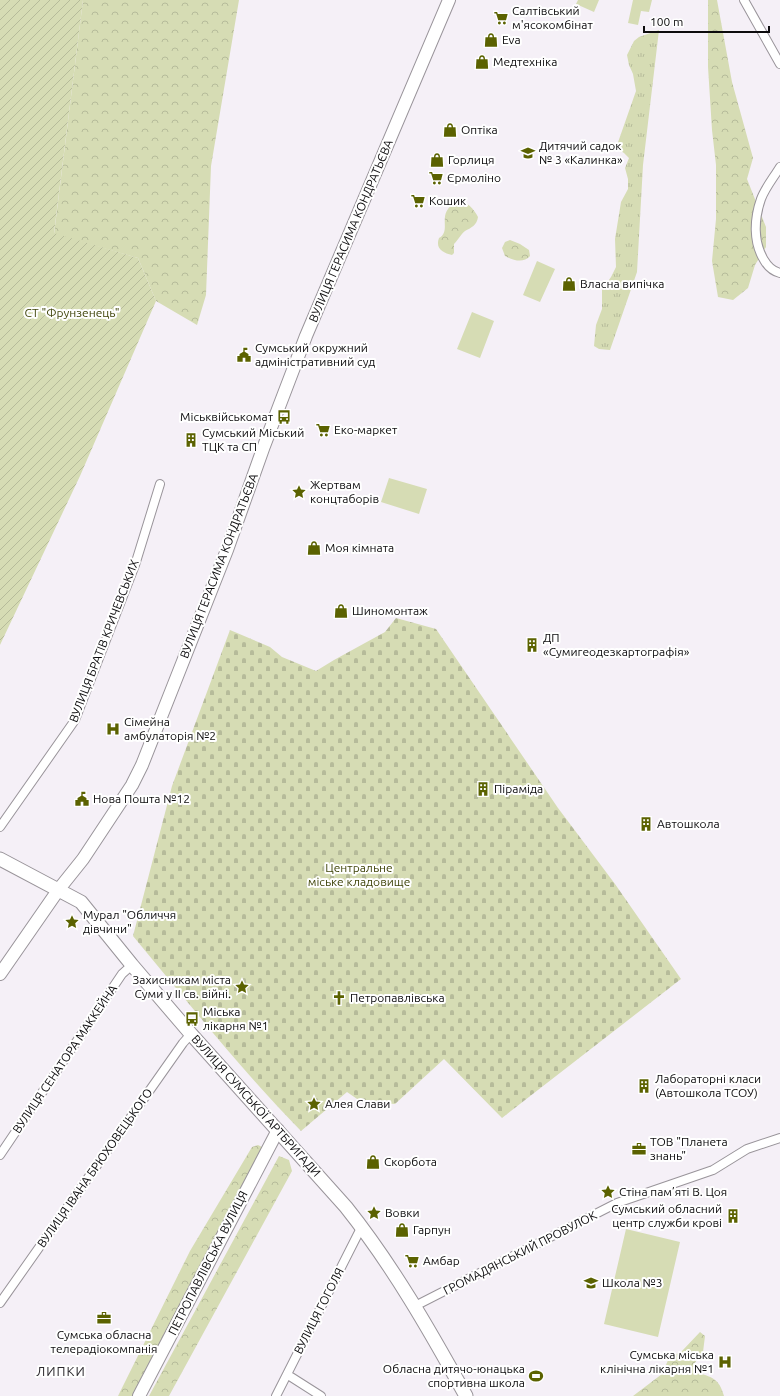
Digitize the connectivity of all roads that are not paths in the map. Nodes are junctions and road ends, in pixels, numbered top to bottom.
1 (449, 0) edge
2 (744, 0) edge
3 (780, 64) edge
4 (780, 167) edge
5 (780, 273) edge
6 (160, 484) dead end
7 (0, 827) edge
8 (0, 859) edge
9 (59, 889) junction
10 (132, 965) junction
11 (0, 974) edge
12 (191, 1034) junction
13 (278, 1130) junction
14 (780, 1138) edge
15 (0, 1155) edge
16 (362, 1226) junction
17 (0, 1303) edge
18 (415, 1306) junction
19 (288, 1375) junction
20 (139, 1396) edge
21 (276, 1396) edge
22 (321, 1396) edge
23 (466, 1396) edge

1 - 9 main road, ВУЛИЦЯ ГЕРАСИМА КОНДРАТЬЄВА
2 - 3 street
4 - 5 street
6 - 7 street, ВУЛИЦЯ БРАТІВ КРИЧЕВСЬКИХ
8 - 9 main road, ВУЛИЦЯ СУМСЬКОЇ АРТБРИГАДИ
9 - 10 main road, ВУЛИЦЯ СУМСЬКОЇ АРТБРИГАДИ
9 - 11 main road, ВУЛИЦЯ ГЕРАСИМА КОНДРАТЬЄВА
10 - 12 main road, ВУЛИЦЯ СУМСЬКОЇ АРТБРИГАДИ
10 - 15 street, ВУЛИЦЯ СЕНАТОРА МАККЕЙНА
12 - 13 main road, ВУЛИЦЯ СУМСЬКОЇ АРТБРИГАДИ
12 - 17 street, ВУЛИЦЯ ІВАНА БРЮХОВЕЦЬКОГО
13 - 16 main road, ВУЛИЦЯ СУМСЬКОЇ АРТБРИГАДИ
13 - 20 main road, ПЕТРОПАВЛІВСЬКА ВУЛИЦЯ
14 - 18 street, ГРОМАДЯНСЬКИЙ ПРОВУЛОК
16 - 18 main road, ВУЛИЦЯ СУМСЬКОЇ АРТБРИГАДИ
16 - 19 street, ВУЛИЦЯ ГОГОЛЯ
18 - 23 main road, ВУЛИЦЯ СУМСЬКОЇ АРТБРИГАДИ
19 - 21 street, ВУЛИЦЯ ГОГОЛЯ
19 - 22 street

